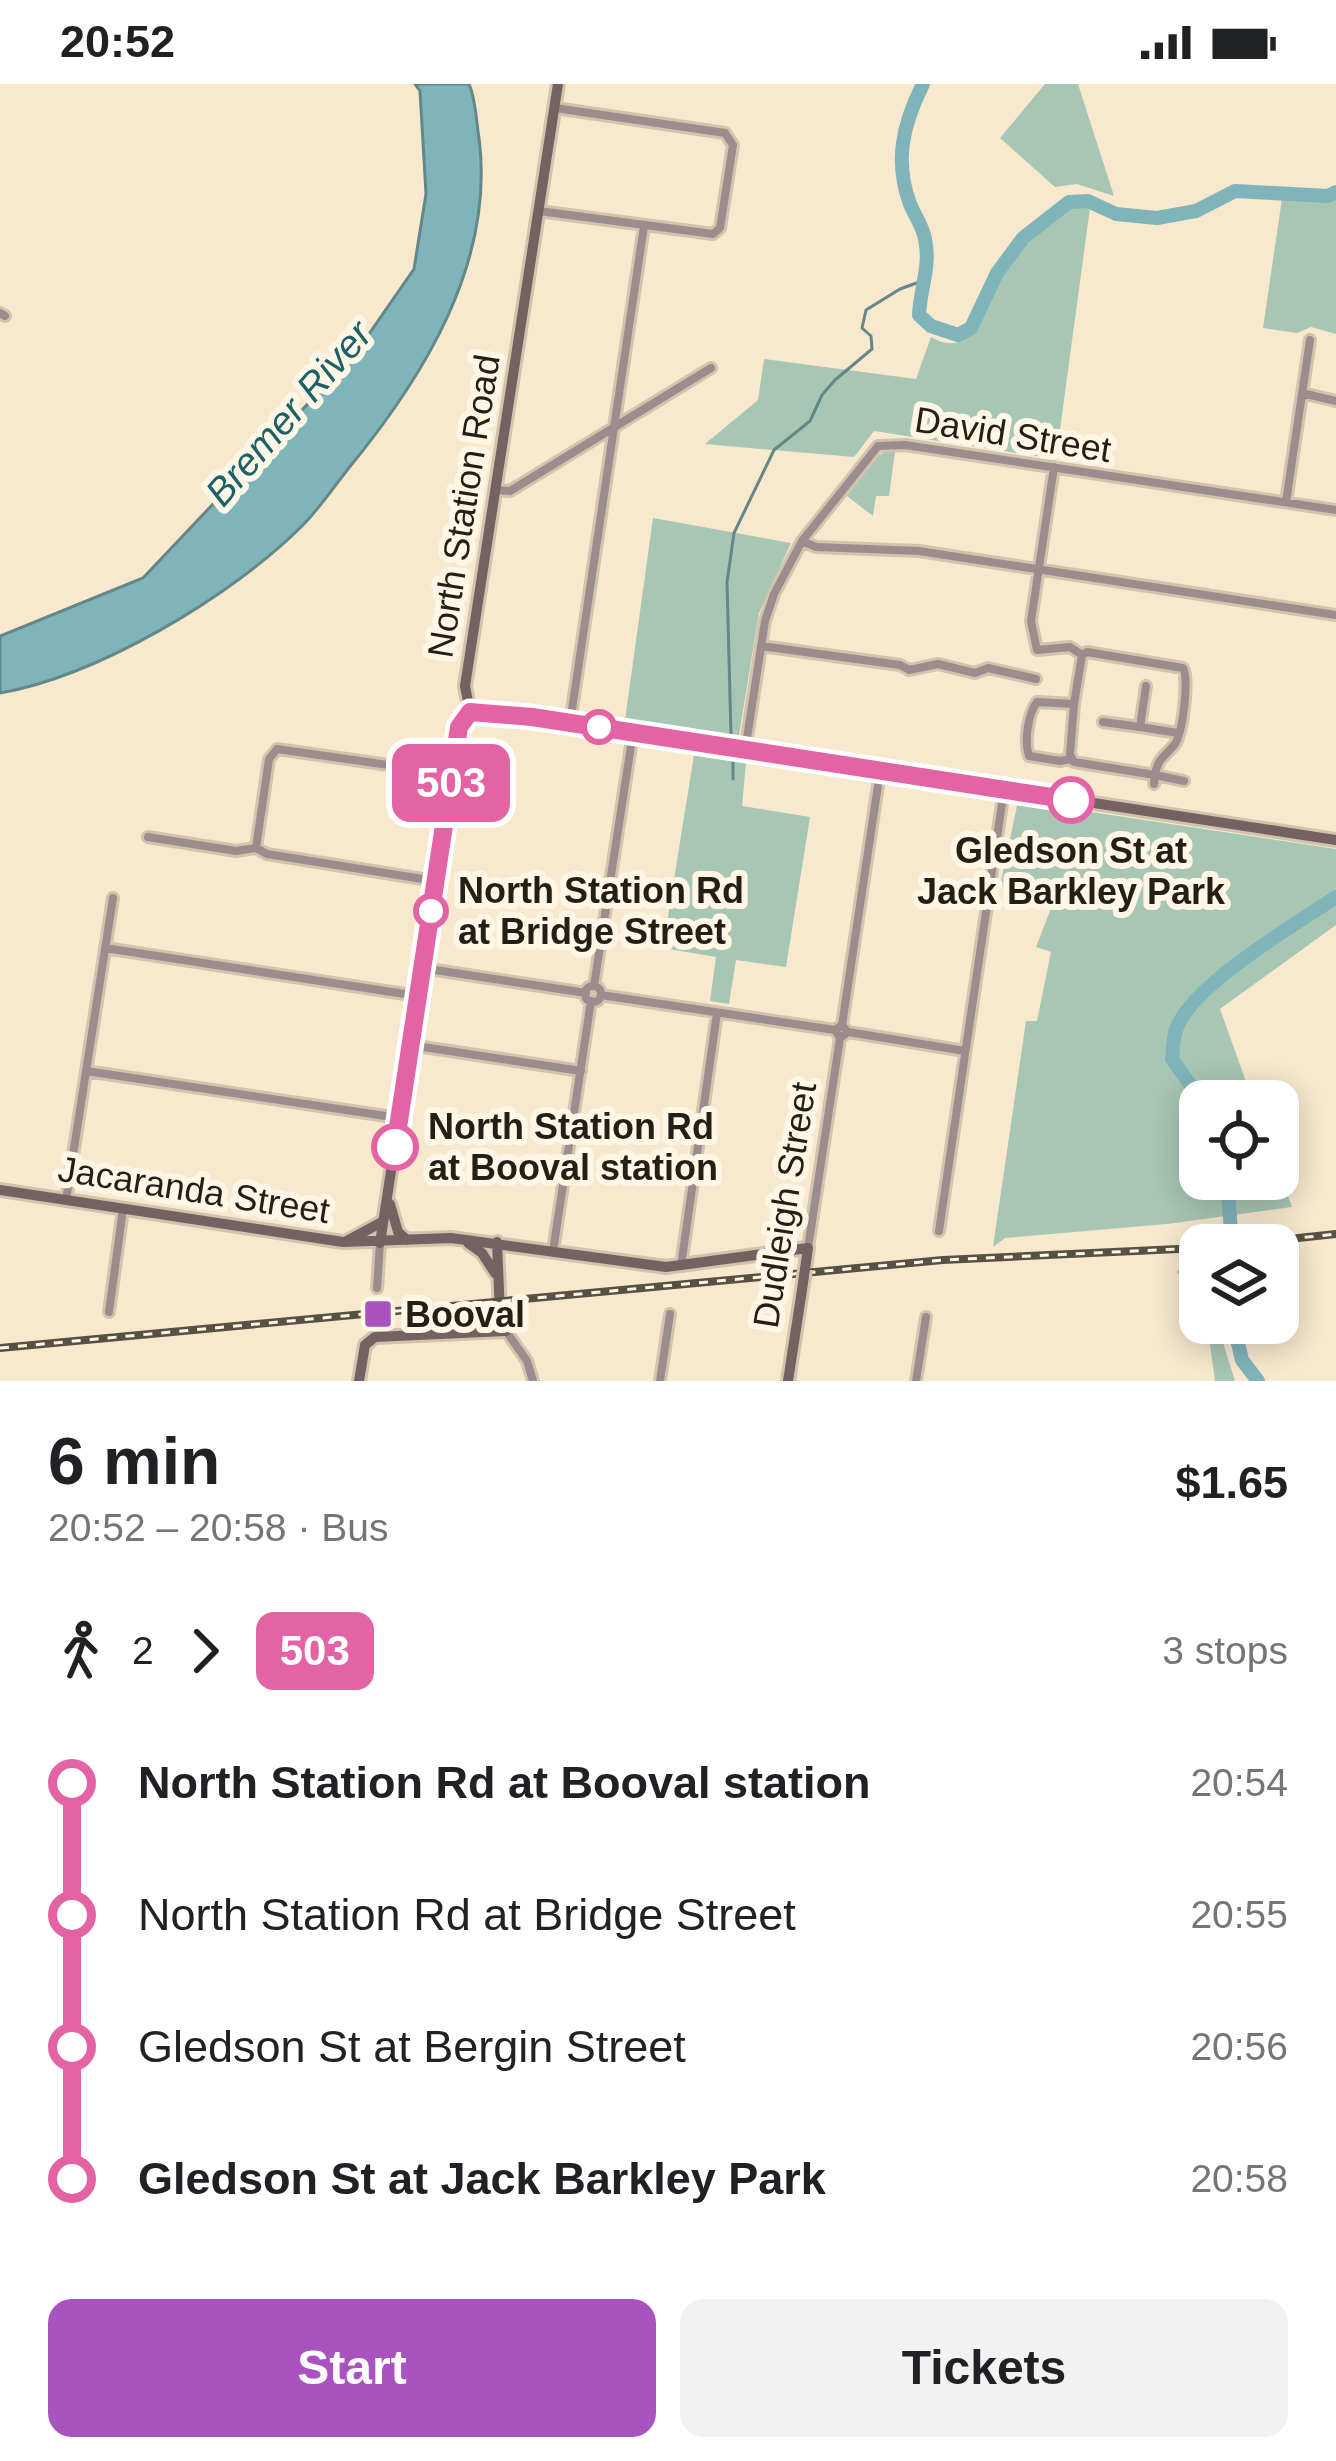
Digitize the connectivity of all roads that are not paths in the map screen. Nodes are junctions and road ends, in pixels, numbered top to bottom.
1 (558, 84) edge
2 (555, 108) junction
3 (539, 211) junction
4 (644, 226) junction
5 (1310, 340) dead end
6 (711, 368) dead end
7 (1303, 393) junction
8 (1336, 401) edge
9 (614, 428) junction
10 (1054, 467) junction
11 (496, 490) junction
12 (1286, 502) junction
13 (1336, 510) edge
14 (802, 541) junction
15 (1039, 570) junction
16 (1336, 615) edge
17 (761, 646) junction
18 (1082, 655) junction
19 (1036, 679) dead end
20 (1146, 686) dead end
21 (1074, 704) junction
22 (470, 712) junction
23 (1103, 722) dead end
24 (570, 723) junction
25 (1140, 728) junction
26 (632, 733) junction
27 (1178, 733) junction
28 (745, 751) junction
29 (1071, 759) junction
30 (880, 772) junction
31 (452, 774) junction
32 (1154, 779) junction
33 (1184, 781) dead end
34 (1004, 790) junction
35 (148, 837) dead end
36 (1336, 841) edge
37 (256, 848) junction
38 (435, 881) junction
39 (113, 898) dead end
40 (105, 948) junction
41 (422, 968) junction
42 (593, 994) junction
43 (418, 996) junction
44 (717, 1013) junction
45 (841, 1031) junction
46 (410, 1045) junction
47 (965, 1051) junction
48 (86, 1071) junction
49 (581, 1071) junction
50 (399, 1118) junction
51 (0, 1190) edge
52 (388, 1195) junction
53 (66, 1200) junction
54 (123, 1209) junction
55 (384, 1220) junction
56 (938, 1231) dead end
57 (460, 1239) junction
58 (407, 1240) junction
59 (343, 1242) junction
60 (496, 1242) junction
61 (380, 1243) junction
62 (808, 1248) junction
63 (554, 1251) junction
64 (681, 1266) junction
65 (496, 1276) junction
66 (377, 1288) dead end
67 (109, 1312) dead end
68 (670, 1314) dead end
69 (926, 1317) dead end
70 (506, 1331) junction
71 (359, 1381) edge
72 (533, 1381) edge
73 (660, 1381) edge
74 (788, 1381) edge
75 (916, 1381) edge

1 - 2 street, North Station Road
2 - 3 street, North Station Road
2 - 4 street
3 - 4 street
3 - 11 street, North Station Road
4 - 9 street
5 - 7 street
6 - 9 street
7 - 8 street
7 - 12 street
9 - 11 street
9 - 24 street
10 - 12 street, David Street
10 - 14 street, David Street
10 - 15 street
11 - 22 street, North Station Road
12 - 13 street, David Street
14 - 15 street
14 - 17 street, David Street
15 - 16 street
15 - 18 street
17 - 19 street
17 - 28 street, David Street
18 - 21 street
18 - 27 street
20 - 25 street
21 - 29 street
21 - 29 street
22 - 24 street
22 - 31 street, North Station Road
23 - 25 street
24 - 26 street
25 - 27 street
26 - 28 street
26 - 42 street
27 - 32 street
28 - 30 street
29 - 32 street
30 - 34 street
30 - 45 street, Dudleigh Street
31 - 37 street
31 - 38 street, North Station Road
32 - 33 street
34 - 36 street
34 - 47 street
35 - 37 street
37 - 38 street
38 - 41 street, North Station Road
39 - 40 street
40 - 43 street
40 - 48 street
41 - 42 street
41 - 43 street, North Station Road
42 - 44 street
42 - 49 street
43 - 46 street, North Station Road
44 - 45 street
44 - 64 street
45 - 47 street
45 - 62 street, Dudleigh Street
46 - 49 street
46 - 50 street, North Station Road
47 - 56 street
48 - 50 street
48 - 53 street
49 - 63 street
50 - 52 street, North Station Road
51 - 53 street, Jacaranda Street
52 - 55 street, North Station Road
52 - 58 street
53 - 54 street, Jacaranda Street
54 - 59 street, Jacaranda Street
54 - 67 street
55 - 59 street
55 - 61 street, North Station Road
57 - 58 street, Jacaranda Street
57 - 60 street, Jacaranda Street
57 - 65 street
58 - 61 street, Jacaranda Street
59 - 61 street, Jacaranda Street
60 - 63 street, Jacaranda Street
60 - 65 street
61 - 66 street, North Station Road
62 - 64 street, Jacaranda Street
62 - 74 street, Dudleigh Street, bridge
63 - 64 street, Jacaranda Street
65 - 70 street
68 - 73 street
69 - 75 street
70 - 71 street
70 - 72 street

